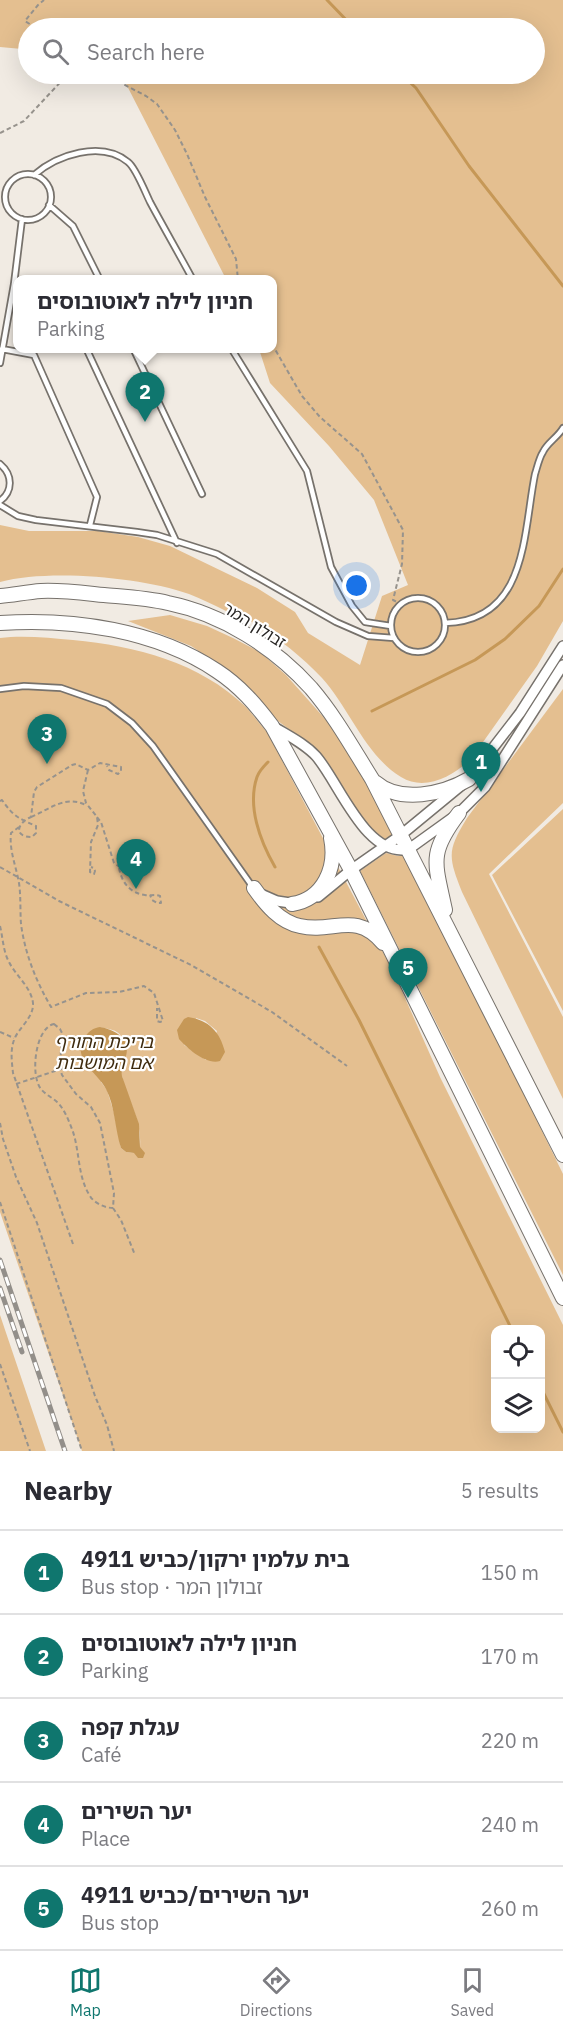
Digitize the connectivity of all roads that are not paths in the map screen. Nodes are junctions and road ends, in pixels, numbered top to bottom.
1 (34, 175) junction
2 (49, 206) junction
3 (22, 219) junction
4 (17, 275) edge
5 (98, 275) edge
6 (191, 275) edge
7 (13, 298) edge
8 (2, 349) junction
9 (13, 351) edge
10 (23, 353) edge
11 (88, 353) edge
12 (135, 353) edge
13 (234, 353) edge
14 (0, 363) edge
15 (563, 428) edge
16 (561, 435) edge
17 (0, 464) edge
18 (202, 494) dead end
19 (0, 503) edge
20 (90, 525) junction
21 (177, 543) junction
22 (0, 596) edge
23 (0, 623) edge
24 (445, 623) junction
25 (391, 626) junction
26 (394, 638) junction
27 (563, 646) edge
28 (563, 665) edge
29 (0, 689) edge
30 (272, 726) junction
31 (372, 779) junction
32 (469, 779) junction
33 (459, 813) junction
34 (326, 822) junction
35 (401, 835) junction
36 (387, 846) junction
37 (409, 849) junction
38 (351, 870) junction
39 (254, 888) junction
40 (292, 904) junction
41 (455, 940) junction
42 (396, 959) junction
43 (563, 1155) edge
44 (563, 1299) edge

1 - 2 lane
1 - 3 lane
1 - 6 lane
2 - 3 lane
2 - 5 lane
3 - 4 lane
7 - 8 lane
8 - 9 lane
8 - 14 lane
10 - 20 lane
11 - 21 lane
12 - 18 lane
13 - 25 lane
15 - 16 lane
16 - 24 lane
17 - 19 lane
19 - 20 lane
20 - 21 lane
21 - 26 lane
22 - 31 main road, זבולון המר
23 - 30 main road
24 - 25 lane
24 - 26 lane
25 - 26 lane
27 - 32 street
28 - 33 street
29 - 39 lane
30 - 34 main road
30 - 36 street
31 - 32 main road
31 - 35 main road, זבולון המר
32 - 35 street
33 - 37 street
33 - 41 main road
34 - 38 main road
34 - 40 main road
35 - 36 street
35 - 37 main road, זבולון המר
36 - 37 street
36 - 38 street
37 - 41 main road, זבולון המר
38 - 40 street
38 - 42 main road
39 - 40 street
39 - 42 main road
41 - 43 main road
42 - 44 main road

